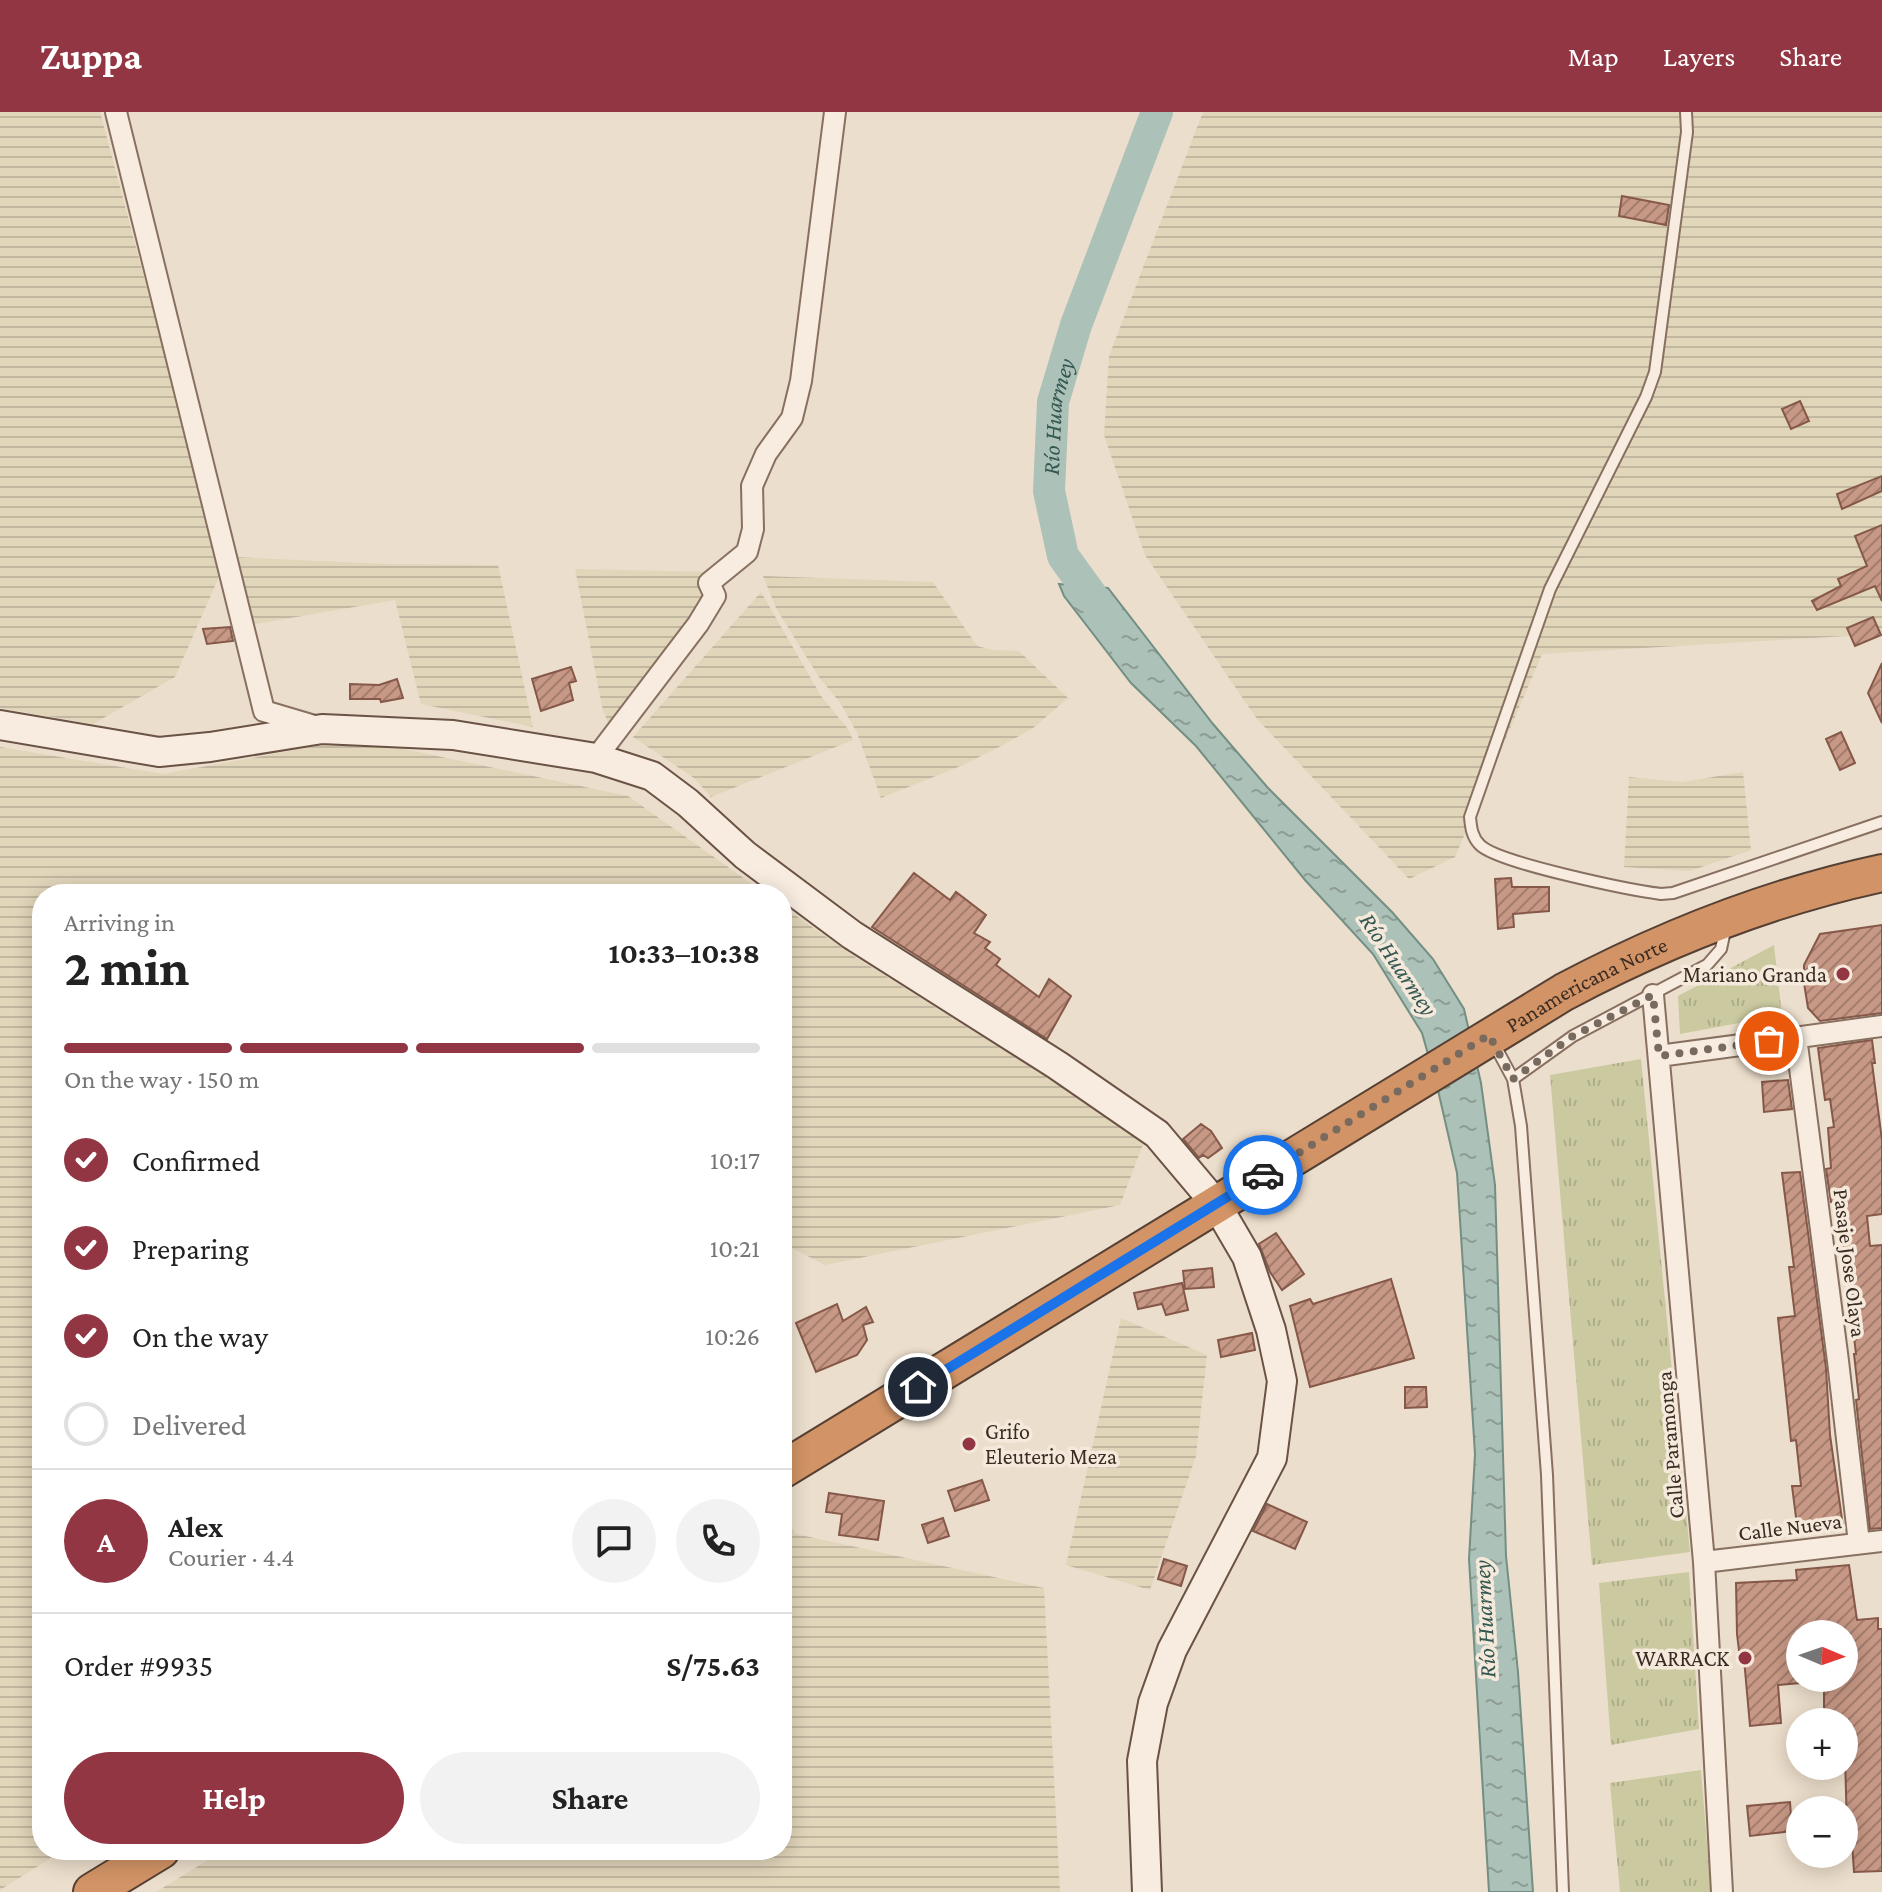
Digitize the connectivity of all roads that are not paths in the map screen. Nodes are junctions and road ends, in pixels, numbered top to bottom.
1 (116, 112) edge
2 (835, 112) edge
3 (1686, 112) edge
4 (0, 725) edge
5 (322, 729) junction
6 (596, 758) junction
7 (1882, 822) edge
8 (1882, 873) edge
9 (784, 884) edge
10 (792, 890) edge
11 (1728, 916) junction
12 (1653, 995) junction
13 (1882, 1026) edge
14 (1489, 1035) junction
15 (1796, 1037) junction
16 (1659, 1056) junction
17 (1513, 1079) junction
18 (1216, 1204) junction
19 (792, 1464) edge
20 (1882, 1541) edge
21 (1859, 1543) junction
22 (1704, 1562) junction
23 (145, 1860) edge
24 (92, 1892) edge
25 (1147, 1892) edge
26 (1563, 1892) edge
27 (1722, 1892) edge

1 - 5 street
2 - 6 street
3 - 7 lane
4 - 5 street
5 - 6 street
6 - 9 street
8 - 11 highway, Panamericana Norte
10 - 18 street
11 - 12 lane
11 - 14 highway, Panamericana Norte
12 - 16 street, Calle Paramonga
12 - 17 lane
13 - 15 street
14 - 17 lane
14 - 18 highway, Panamericana Norte
15 - 16 street
15 - 21 street, Pasaje Jose Olaya
16 - 22 street, Calle Paramonga
17 - 26 lane
18 - 19 highway, Panamericana Norte
18 - 25 street
20 - 21 street, Calle Nueva
21 - 22 street, Calle Nueva
22 - 27 street, Calle Paramonga
23 - 24 highway

